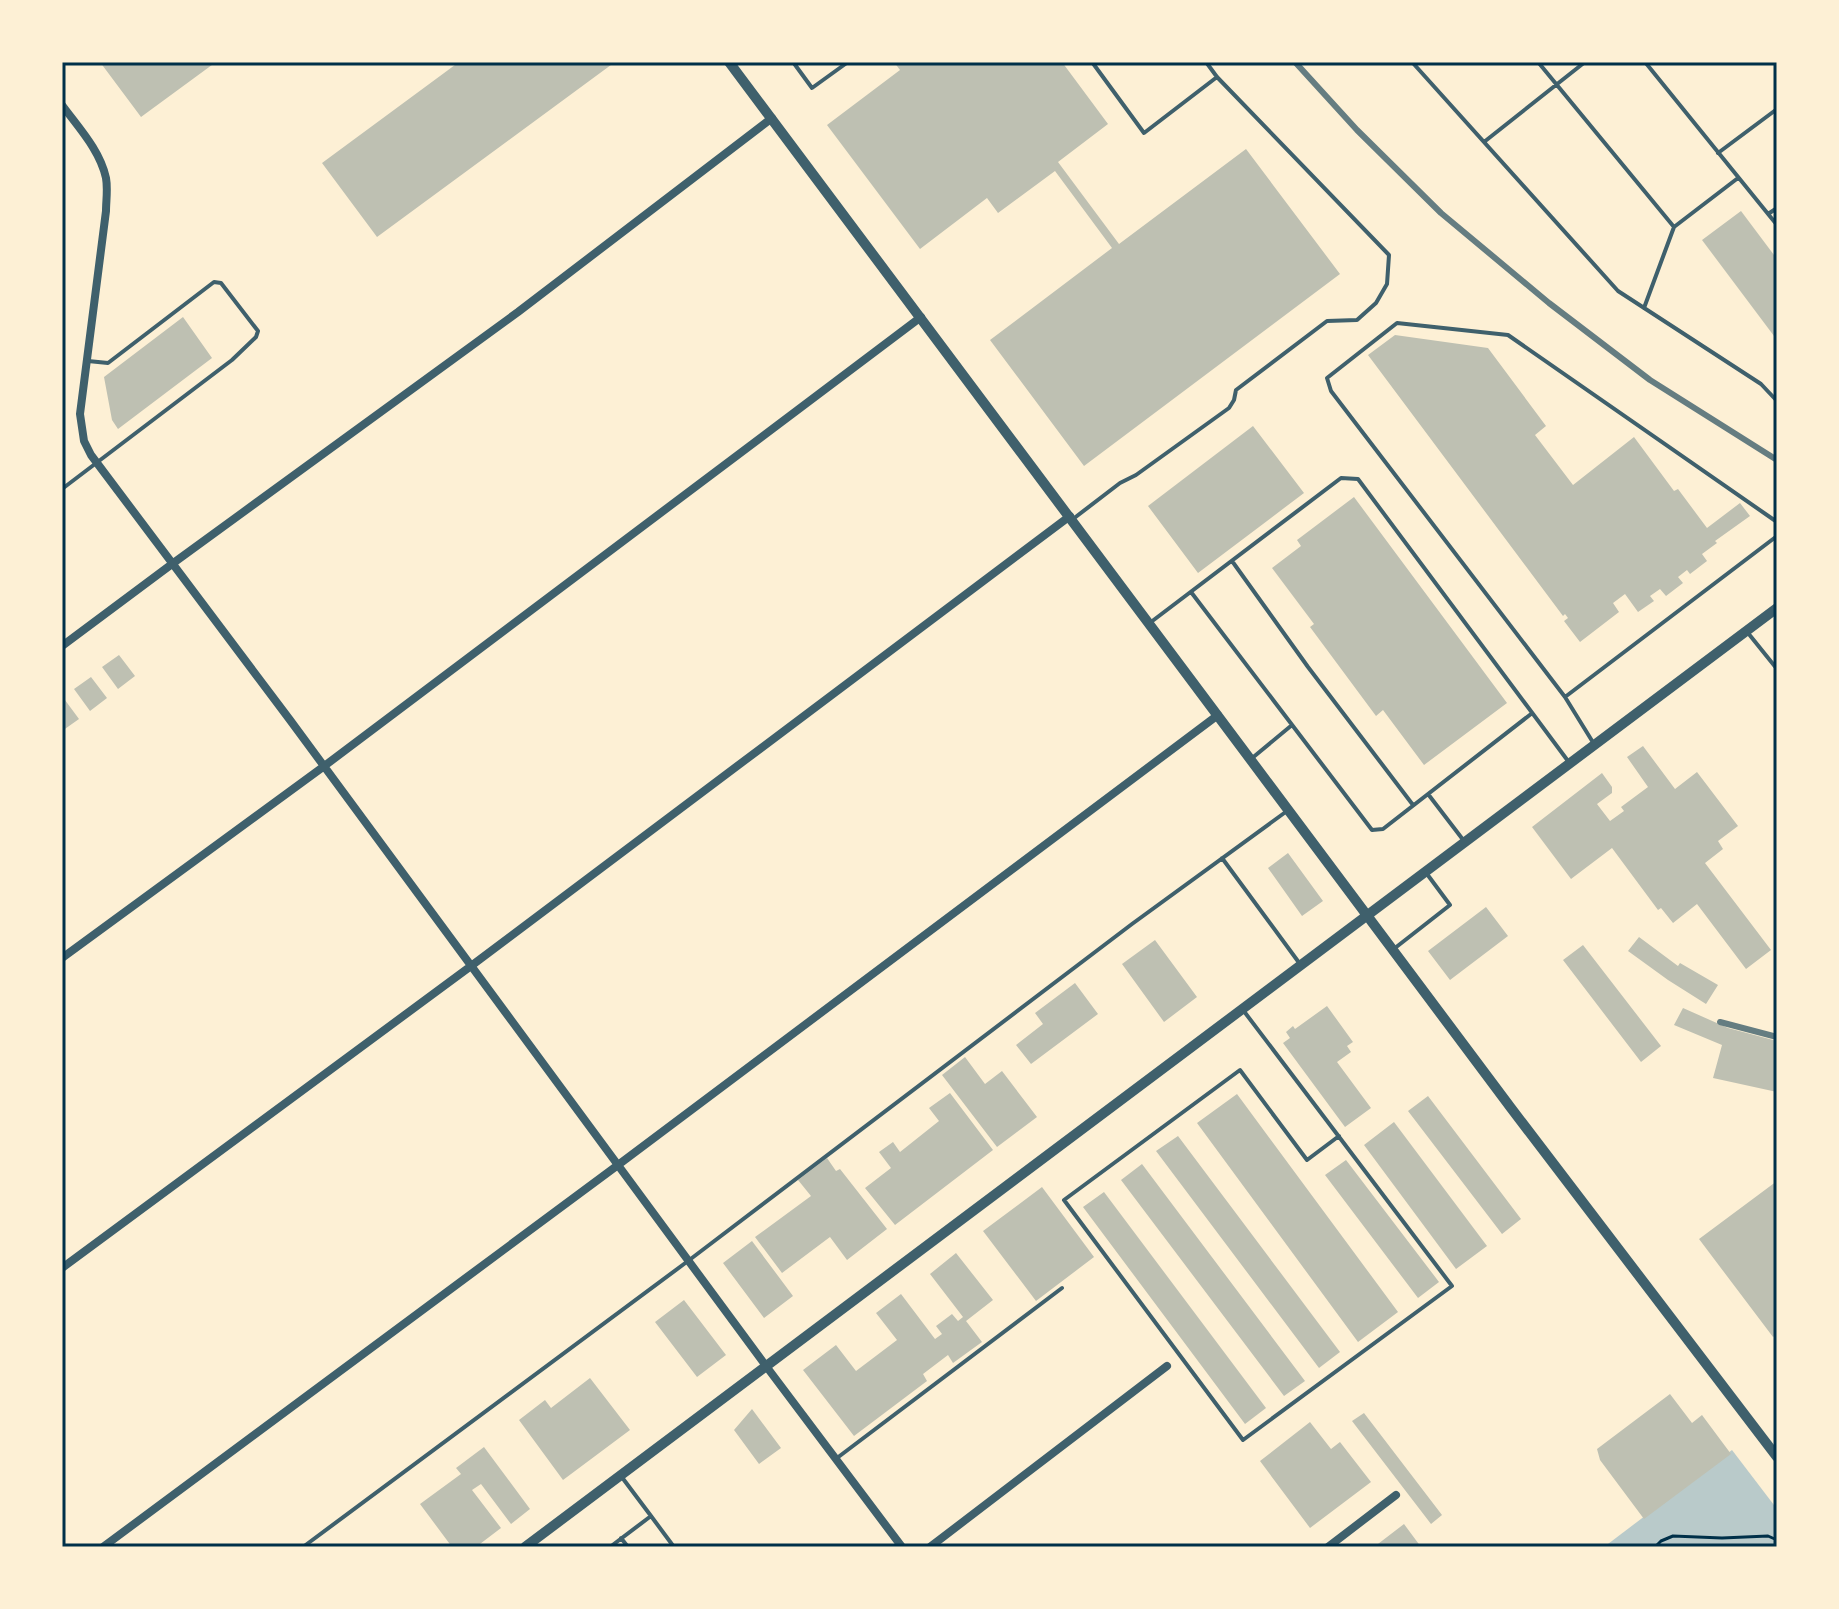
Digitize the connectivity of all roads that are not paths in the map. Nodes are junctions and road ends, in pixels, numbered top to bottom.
1 (729, 62) edge
2 (793, 62) edge
3 (848, 62) edge
4 (1092, 62) edge
5 (1206, 62) edge
6 (1412, 62) edge
7 (1538, 62) edge
8 (1585, 62) edge
9 (1645, 62) edge
10 (1217, 77) junction
11 (1557, 84) junction
12 (62, 105) edge
13 (1777, 109) edge
14 (772, 118) junction
15 (1484, 142) junction
16 (1718, 153) junction
17 (1738, 178) junction
18 (1777, 208) edge
19 (1768, 214) junction
20 (1777, 225) edge
21 (1674, 227) junction
22 (1644, 308) junction
23 (921, 317) junction
24 (86, 360) junction
25 (1777, 401) edge
26 (97, 463) junction
27 (62, 489) edge
28 (1071, 518) junction
29 (1777, 522) edge
30 (1777, 536) edge
31 (1232, 561) junction
32 (172, 564) junction
33 (1191, 592) junction
34 (1777, 608) edge
35 (1149, 623) junction
36 (1746, 631) junction
37 (62, 646) edge
38 (1777, 669) edge
39 (1565, 697) junction
40 (1531, 714) junction
41 (1218, 715) junction
42 (1292, 725) junction
43 (1594, 744) junction
44 (1251, 759) junction
45 (1569, 763) junction
46 (323, 767) junction
47 (1428, 794) junction
48 (1413, 805) junction
49 (1289, 809) junction
50 (1464, 841) junction
51 (1222, 858) junction
52 (1425, 871) junction
53 (1366, 914) junction
54 (1393, 949) junction
55 (62, 958) edge
56 (1300, 964) junction
57 (471, 966) junction
58 (1242, 1008) junction
59 (1339, 1136) junction
60 (618, 1165) junction
61 (688, 1261) junction
62 (62, 1268) edge
63 (1062, 1288) dead end
64 (766, 1366) junction
65 (1167, 1366) dead end
66 (1777, 1457) edge
67 (836, 1459) junction
68 (620, 1475) junction
69 (1396, 1495) dead end
70 (651, 1516) junction
71 (621, 1538) junction
72 (103, 1547) edge
73 (303, 1547) edge
74 (525, 1547) edge
75 (610, 1547) edge
76 (628, 1547) edge
77 (674, 1547) edge
78 (902, 1547) edge
79 (930, 1547) edge
80 (1328, 1547) edge

1 - 14 street
2 - 3 lane
4 - 10 lane
5 - 10 lane
6 - 15 lane
7 - 11 lane
8 - 11 lane
9 - 16 lane
10 - 28 lane
11 - 15 lane
11 - 21 lane
12 - 24 street
13 - 16 lane
14 - 23 street
14 - 32 street
15 - 22 lane
16 - 17 lane
17 - 19 lane
17 - 21 lane
18 - 19 lane
19 - 20 lane
21 - 22 lane
22 - 25 lane
23 - 28 street
23 - 46 street
24 - 26 street
24 - 26 lane
26 - 27 lane
26 - 32 street
28 - 35 street
28 - 57 street
29 - 39 lane
30 - 39 lane
31 - 33 lane
31 - 40 lane
31 - 48 lane
32 - 37 street
32 - 46 street
33 - 35 lane
33 - 42 lane
34 - 36 street
35 - 41 street
36 - 38 lane
36 - 43 street
39 - 43 lane
40 - 45 lane
40 - 47 lane
41 - 44 street
41 - 60 street
42 - 44 lane
42 - 48 lane
43 - 45 street
44 - 49 street
45 - 50 street
46 - 55 street
46 - 57 street
47 - 48 lane
47 - 50 lane
49 - 51 lane
49 - 53 street
50 - 52 street
51 - 56 lane
51 - 61 lane
52 - 53 street
52 - 54 lane
53 - 54 street
53 - 56 street
54 - 66 street
56 - 58 street
57 - 60 street
57 - 62 street
58 - 59 lane
58 - 64 street
59 - 59 lane
60 - 61 street
60 - 72 street
61 - 64 street
61 - 73 lane
63 - 67 lane
64 - 67 street
64 - 68 street
65 - 79 street
67 - 78 street
68 - 70 lane
68 - 74 street
69 - 80 street
70 - 71 lane
70 - 77 lane
71 - 75 lane
71 - 76 lane

